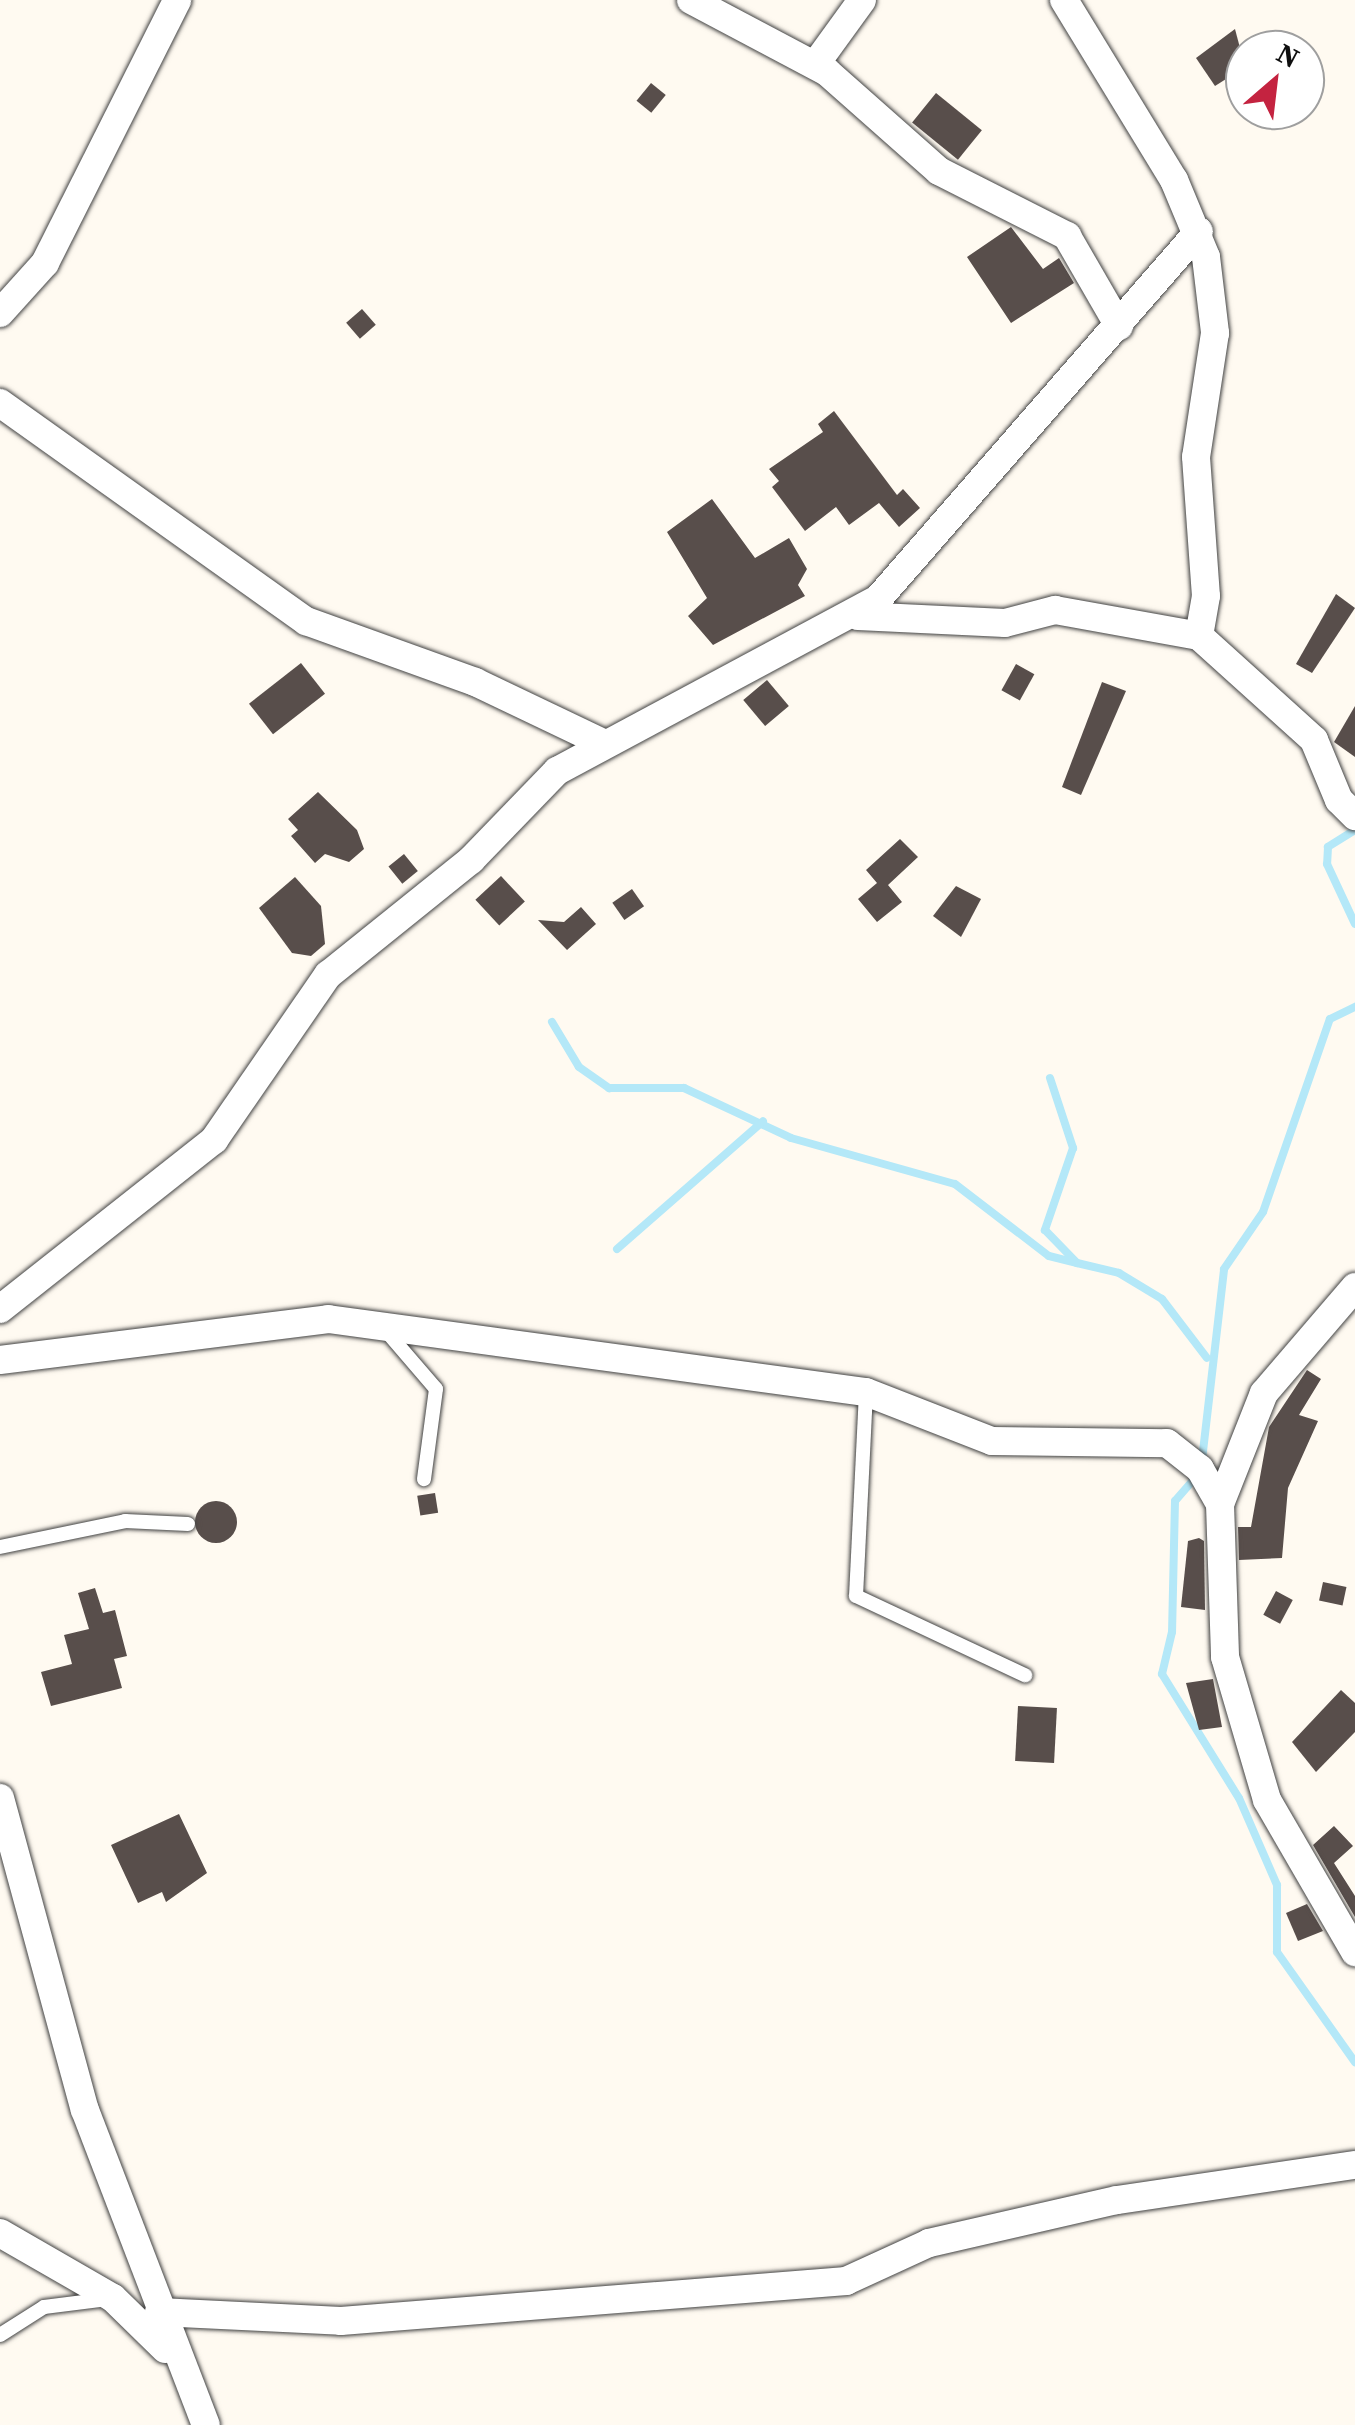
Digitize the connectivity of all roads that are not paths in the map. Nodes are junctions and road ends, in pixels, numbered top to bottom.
1 (177, 0) edge
2 (691, 0) edge
3 (862, 0) edge
4 (1064, 0) edge
5 (816, 65) junction
6 (1199, 231) junction
7 (0, 313) edge
8 (1119, 326) junction
9 (0, 403) edge
10 (858, 616) junction
11 (1199, 636) junction
12 (604, 743) junction
13 (1355, 816) edge
14 (1355, 1287) edge
15 (0, 1309) edge
16 (386, 1332) junction
17 (0, 1360) edge
18 (866, 1392) junction
19 (424, 1479) dead end
20 (1220, 1504) junction
21 (188, 1524) dead end
22 (0, 1547) edge
23 (1025, 1675) dead end
24 (0, 1798) edge
25 (1355, 1952) edge
26 (1355, 2164) edge
27 (0, 2233) edge
28 (113, 2298) junction
29 (159, 2312) junction
30 (0, 2335) edge
31 (185, 2375) junction
32 (206, 2425) edge

1 - 7 street
2 - 5 street
3 - 5 street
4 - 6 street
5 - 8 street
6 - 8 street
6 - 11 street
8 - 10 street
9 - 12 street
10 - 11 street
10 - 12 street
11 - 13 street
12 - 15 street
14 - 20 street
16 - 17 street
16 - 18 street
16 - 19 lane
18 - 20 street
18 - 23 lane
20 - 25 street
21 - 22 lane
24 - 29 street
26 - 29 street
27 - 28 street
28 - 30 lane
28 - 31 street
29 - 31 street
31 - 32 street

